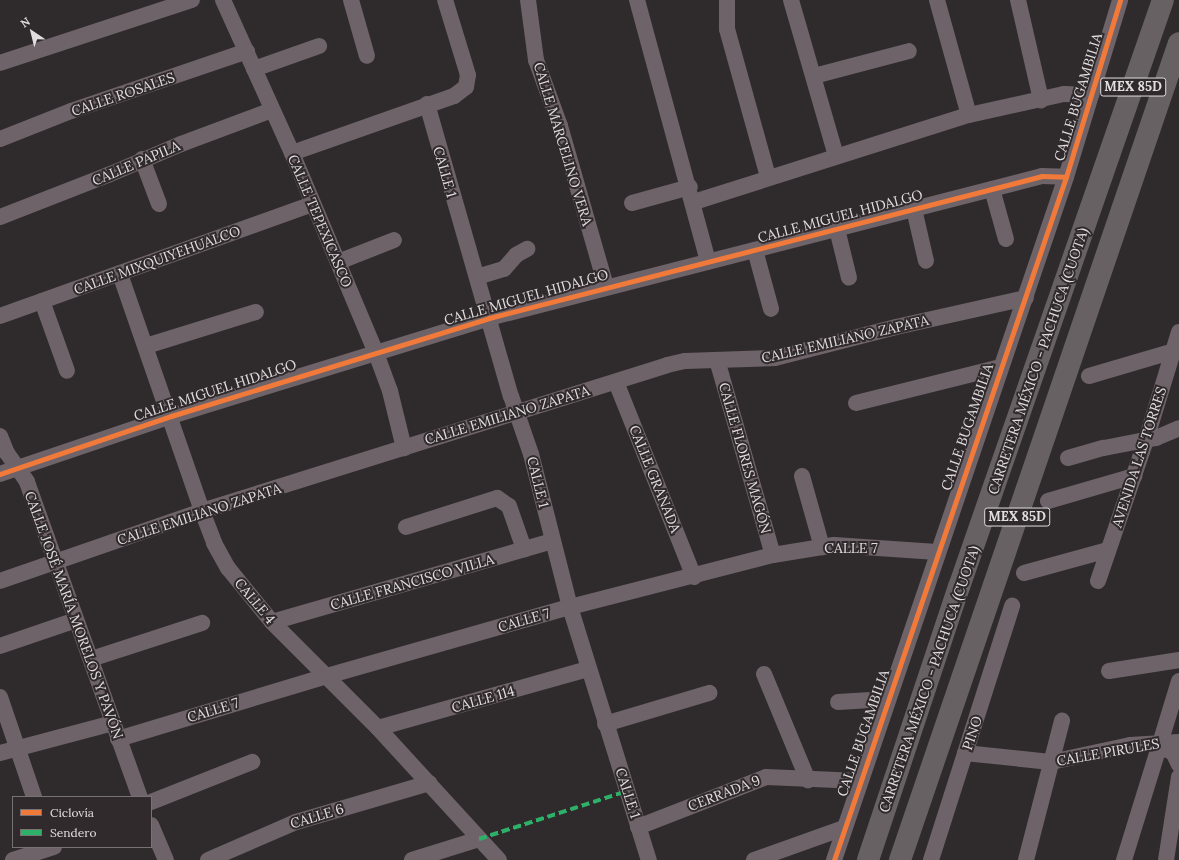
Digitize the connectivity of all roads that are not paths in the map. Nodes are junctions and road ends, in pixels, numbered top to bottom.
1 (192, 0) edge
2 (223, 0) edge
3 (351, 0) edge
4 (445, 0) edge
5 (528, 0) edge
6 (637, 0) edge
7 (727, 0) edge
8 (937, 0) edge
9 (1018, 0) edge
10 (1120, 0) edge
11 (1163, 0) edge
12 (794, 1) edge
13 (1179, 43) edge
14 (319, 46) dead end
15 (247, 51) junction
16 (909, 51) dead end
17 (368, 56) dead end
18 (0, 63) edge
19 (254, 69) junction
20 (814, 76) junction
21 (1091, 95) junction
22 (1041, 100) junction
23 (427, 104) junction
24 (272, 110) junction
25 (969, 115) junction
26 (0, 139) edge
27 (292, 152) junction
28 (836, 156) junction
29 (142, 159) junction
30 (768, 177) junction
31 (1066, 177) junction
32 (992, 189) junction
33 (692, 194) junction
34 (632, 203) dead end
35 (159, 204) dead end
36 (313, 204) junction
37 (914, 209) junction
38 (0, 217) edge
39 (837, 229) junction
40 (1006, 239) dead end
41 (394, 240) dead end
42 (527, 249) dead end
43 (755, 250) junction
44 (926, 261) dead end
45 (338, 262) junction
46 (708, 262) junction
47 (120, 274) junction
48 (477, 277) junction
49 (849, 278) dead end
50 (606, 286) junction
51 (1026, 298) junction
52 (42, 301) junction
53 (771, 309) dead end
54 (256, 312) dead end
55 (0, 316) edge
56 (489, 318) junction
57 (1179, 332) edge
58 (146, 346) junction
59 (1174, 351) junction
60 (376, 353) junction
61 (716, 360) junction
62 (1000, 367) junction
63 (67, 371) dead end
64 (1089, 376) dead end
65 (616, 382) junction
66 (856, 403) dead end
67 (516, 411) junction
68 (171, 416) junction
69 (1179, 428) edge
70 (0, 436) edge
71 (1146, 440) junction
72 (404, 448) junction
73 (1068, 458) dead end
74 (17, 468) junction
75 (0, 474) edge
76 (802, 476) dead end
77 (1134, 476) junction
78 (1048, 501) dead end
79 (202, 511) junction
80 (406, 527) dead end
81 (552, 541) junction
82 (822, 547) junction
83 (524, 550) junction
84 (1108, 550) junction
85 (937, 552) junction
86 (773, 555) junction
87 (55, 562) junction
88 (1024, 573) dead end
89 (694, 577) junction
90 (0, 581) edge
91 (1098, 581) dead end
92 (1012, 606) dead end
93 (570, 607) junction
94 (76, 620) junction
95 (272, 622) junction
96 (202, 623) dead end
97 (0, 646) edge
98 (90, 659) junction
99 (1179, 660) edge
100 (588, 669) junction
101 (1109, 671) dead end
102 (764, 674) dead end
103 (327, 676) junction
104 (1179, 681) edge
105 (709, 693) dead end
106 (0, 697) edge
107 (887, 699) junction
108 (838, 702) dead end
109 (1062, 721) dead end
110 (112, 723) junction
111 (605, 724) junction
112 (378, 728) junction
113 (118, 739) junction
114 (1179, 742) edge
115 (1160, 744) junction
116 (18, 748) junction
117 (965, 752) junction
118 (0, 753) edge
119 (252, 762) dead end
120 (1051, 762) junction
121 (1179, 764) edge
122 (1179, 777) edge
123 (808, 780) junction
124 (860, 781) junction
125 (429, 783) junction
126 (34, 796) edge
127 (140, 796) edge
128 (152, 802) edge
129 (152, 826) edge
130 (638, 826) junction
131 (844, 828) junction
132 (479, 839) junction
133 (51, 848) edge
134 (13, 860) edge
135 (166, 860) edge
136 (208, 860) edge
137 (412, 860) edge
138 (499, 860) edge
139 (649, 860) edge
140 (754, 860) edge
141 (834, 860) edge
142 (868, 860) edge
143 (900, 860) edge
144 (930, 860) edge
145 (1026, 860) edge
146 (1124, 860) edge
147 (1166, 860) edge

1 - 18 street
2 - 15 street, CALLE TEPEXICASCO
3 - 17 street
4 - 23 street
5 - 50 street, CALLE MARCELINO VERA
6 - 33 street
7 - 30 street
8 - 25 street
9 - 22 street
10 - 21 street, CALLE BUGAMBILIA
11 - 142 highway, CARRETERA MÉXICO - PACHUCA (CUOTA) / MEX 85D
12 - 20 street
13 - 143 highway, MEX 85D
14 - 19 street
15 - 19 street, CALLE TEPEXICASCO
15 - 26 street, CALLE ROSALES
16 - 20 street
19 - 24 street, CALLE TEPEXICASCO
20 - 28 street
21 - 22 street
21 - 31 street, CALLE BUGAMBILIA
22 - 25 street
23 - 27 street
23 - 48 street, CALLE 1
24 - 27 street, CALLE TEPEXICASCO
24 - 29 street, CALLE PAPILA
25 - 28 street
27 - 36 street, CALLE TEPEXICASCO
28 - 30 street
29 - 35 street
29 - 38 street, CALLE PAPILA
30 - 33 street
31 - 32 street, CALLE MIGUEL HIDALGO
31 - 51 street, CALLE BUGAMBILIA
32 - 37 street, CALLE MIGUEL HIDALGO
32 - 40 street
33 - 34 street
33 - 46 street
36 - 45 street, CALLE TEPEXICASCO
36 - 47 street, CALLE MIXQUIYEHUALCO
37 - 39 street, CALLE MIGUEL HIDALGO
37 - 44 street
39 - 43 street, CALLE MIGUEL HIDALGO
39 - 49 street
41 - 45 street
42 - 48 street
43 - 46 street, CALLE MIGUEL HIDALGO
43 - 53 street
45 - 60 street, CALLE TEPEXICASCO
46 - 50 street, CALLE MIGUEL HIDALGO
47 - 52 street, CALLE MIXQUIYEHUALCO
47 - 58 street, CALLE 4
48 - 56 street, CALLE 1
50 - 56 street, CALLE MIGUEL HIDALGO
51 - 61 street, CALLE EMILIANO ZAPATA
51 - 62 street, CALLE BUGAMBILIA
52 - 55 street, CALLE MIXQUIYEHUALCO
52 - 63 street
54 - 58 street
56 - 60 street, CALLE MIGUEL HIDALGO
56 - 67 street, CALLE 1
57 - 59 street, AVENIDA LAS TORRES
58 - 68 street, CALLE 4
59 - 64 street
59 - 71 street, AVENIDA LAS TORRES
60 - 68 street, CALLE MIGUEL HIDALGO
60 - 72 street, CALLE TEPEXICASCO
61 - 65 street, CALLE EMILIANO ZAPATA
61 - 86 street, CALLE FLORES MAGÓN
62 - 66 street
62 - 85 street, CALLE BUGAMBILIA
65 - 67 street, CALLE EMILIANO ZAPATA
65 - 89 street, CALLE GRANADA
67 - 72 street, CALLE EMILIANO ZAPATA
67 - 81 street, CALLE 1
68 - 74 street, CALLE MIGUEL HIDALGO
68 - 79 street, CALLE 4
69 - 71 street
70 - 74 street, CALLE JOSÉ MARÍA MORELOS Y PAVÓN
71 - 73 street
71 - 77 street, AVENIDA LAS TORRES
72 - 79 street, CALLE EMILIANO ZAPATA
74 - 75 street, CALLE MIGUEL HIDALGO
74 - 87 street, CALLE JOSÉ MARÍA MORELOS Y PAVÓN
76 - 82 street
77 - 78 street
77 - 84 street, AVENIDA LAS TORRES
79 - 87 street, CALLE EMILIANO ZAPATA
79 - 95 street, CALLE 4
80 - 83 street
81 - 83 street, CALLE FRANCISCO VILLA
81 - 93 street, CALLE 1
82 - 85 street, CALLE 7
82 - 86 street, CALLE 7
83 - 95 street, CALLE FRANCISCO VILLA
84 - 88 street
84 - 91 street, AVENIDA LAS TORRES
85 - 107 street, CALLE BUGAMBILIA
86 - 89 street, CALLE 7
87 - 90 street, CALLE EMILIANO ZAPATA
87 - 94 street, CALLE JOSÉ MARÍA MORELOS Y PAVÓN
89 - 93 street, CALLE 7
92 - 117 street, PINO
93 - 100 street, CALLE 1
93 - 103 street, CALLE 7
94 - 97 street
94 - 98 street, CALLE JOSÉ MARÍA MORELOS Y PAVÓN
95 - 103 street, CALLE 4
96 - 98 street
98 - 110 street, CALLE JOSÉ MARÍA MORELOS Y PAVÓN
99 - 101 street
100 - 111 street, CALLE 1
100 - 112 street, CALLE 114
102 - 123 street
103 - 112 street, CALLE 4
103 - 113 street, CALLE 7
104 - 115 street
105 - 111 street
106 - 116 street
107 - 108 street
107 - 124 street, CALLE BUGAMBILIA
109 - 120 street
110 - 113 street, CALLE JOSÉ MARÍA MORELOS Y PAVÓN
110 - 116 street
111 - 130 street, CALLE 1
112 - 125 street, CALLE 4
113 - 127 street, CALLE JOSÉ MARÍA MORELOS Y PAVÓN
114 - 115 street, CALLE PIRULES
115 - 120 street, CALLE PIRULES
115 - 121 street
115 - 146 street
116 - 118 street
116 - 126 street
117 - 120 street, CALLE PIRULES
117 - 144 street, PINO
119 - 128 street
120 - 145 street
122 - 147 street
123 - 124 street, CERRADA 9
123 - 130 street, CERRADA 9
124 - 131 street, CALLE BUGAMBILIA
125 - 132 street, CALLE 4
125 - 136 street, CALLE 6
129 - 135 street
130 - 139 street, CALLE 1
131 - 140 street
131 - 141 street, CALLE BUGAMBILIA
132 - 137 street
132 - 138 street, CALLE 4
133 - 134 street

